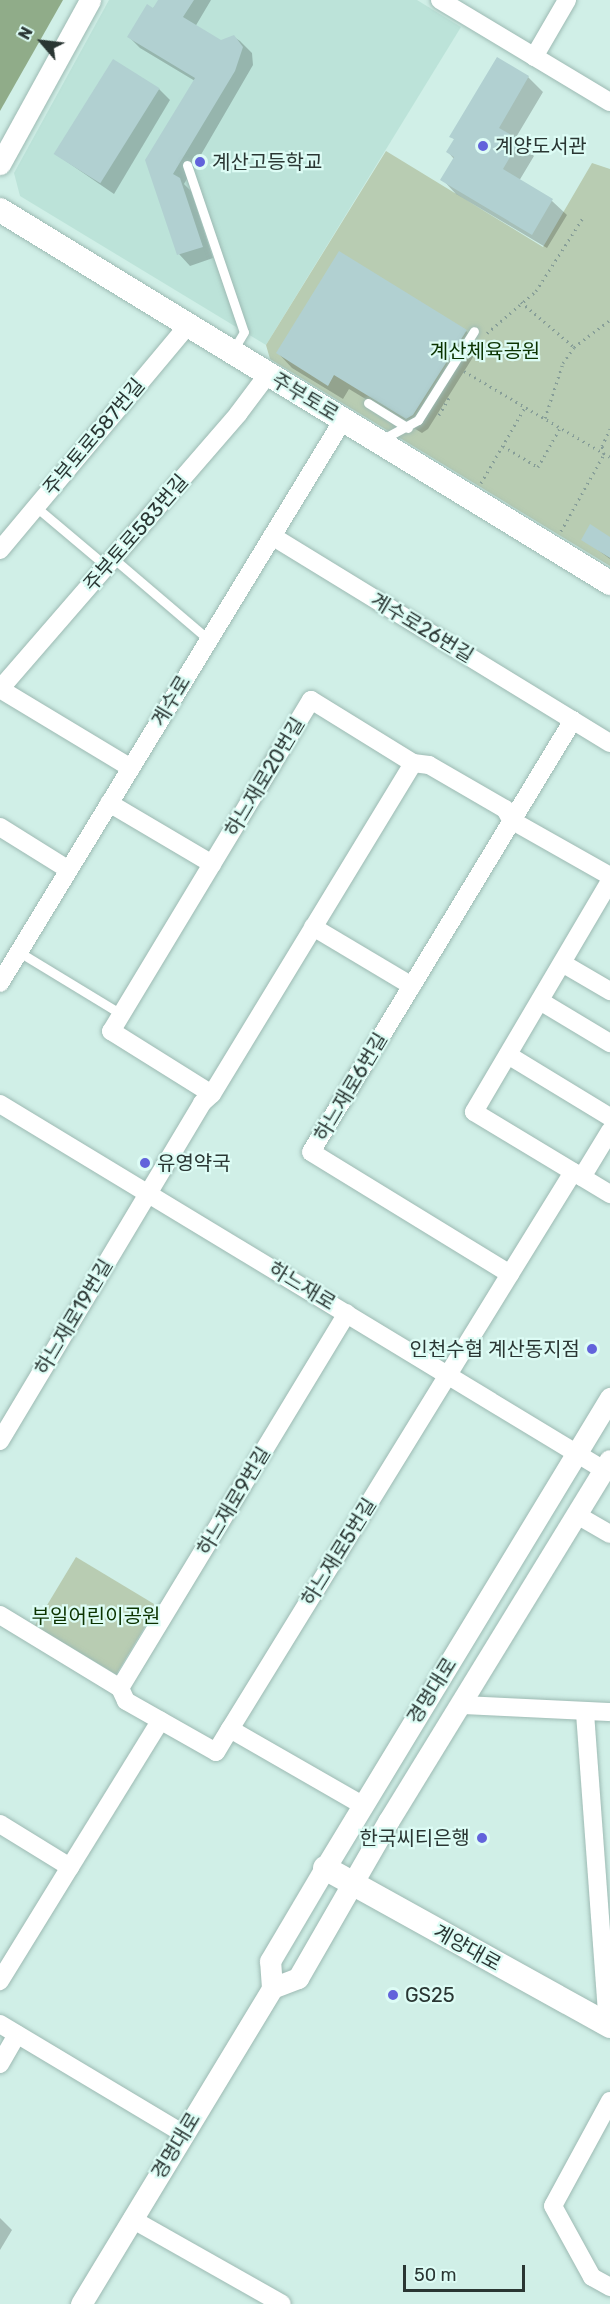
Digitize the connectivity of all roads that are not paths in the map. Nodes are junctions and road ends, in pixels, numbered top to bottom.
1 (90, 0) edge
2 (440, 0) edge
3 (567, 0) edge
4 (534, 57) junction
5 (610, 102) edge
6 (0, 164) edge
7 (187, 165) dead end
8 (0, 210) edge
9 (188, 325) junction
10 (474, 331) dead end
11 (232, 352) junction
12 (268, 374) junction
13 (368, 403) dead end
14 (343, 420) junction
15 (408, 428) junction
16 (378, 441) junction
17 (36, 507) junction
18 (272, 536) junction
19 (0, 550) edge
20 (110, 562) junction
21 (610, 583) edge
22 (208, 640) junction
23 (0, 689) edge
24 (573, 720) junction
25 (610, 743) edge
26 (413, 763) junction
27 (131, 768) junction
28 (109, 804) junction
29 (511, 820) junction
30 (0, 827) edge
31 (212, 864) junction
32 (69, 870) junction
33 (610, 876) edge
34 (610, 881) edge
35 (314, 927) junction
36 (19, 952) junction
37 (562, 963) junction
38 (3, 972) edge
39 (412, 986) junction
40 (610, 991) edge
41 (540, 1001) junction
42 (122, 1014) junction
43 (610, 1043) edge
44 (508, 1055) junction
45 (212, 1094) junction
46 (0, 1104) edge
47 (610, 1118) edge
48 (610, 1131) edge
49 (578, 1175) junction
50 (148, 1194) junction
51 (610, 1194) edge
52 (510, 1274) junction
53 (347, 1313) junction
54 (448, 1375) junction
55 (610, 1398) edge
56 (0, 1441) edge
57 (577, 1453) junction
58 (607, 1465) edge
59 (577, 1515) junction
60 (610, 1534) edge
61 (0, 1615) edge
62 (120, 1688) junction
63 (462, 1706) junction
64 (610, 1712) edge
65 (585, 1713) junction
66 (160, 1720) junction
67 (230, 1729) junction
68 (362, 1805) junction
69 (0, 1824) edge
70 (70, 1867) junction
71 (325, 1868) junction
72 (352, 1884) junction
73 (0, 1980) edge
74 (272, 1988) junction
75 (0, 2024) edge
76 (609, 2025) edge
77 (17, 2035) junction
78 (0, 2064) edge
79 (610, 2101) edge
80 (184, 2134) junction
81 (132, 2219) junction
82 (610, 2287) edge
83 (81, 2304) edge
84 (282, 2304) edge

1 - 6 street
2 - 4 street
3 - 4 street
4 - 5 street
7 - 11 lane
8 - 9 main road, 주부토로
9 - 11 main road, 주부토로
9 - 17 street, 주부토로587번길
10 - 15 lane
11 - 12 main road, 주부토로
12 - 14 main road, 주부토로
12 - 20 street, 주부토로583번길
13 - 15 lane
14 - 16 main road, 주부토로
14 - 18 street, 계수로
15 - 16 lane
16 - 21 main road, 주부토로
17 - 19 street, 주부토로587번길
17 - 20 lane
18 - 22 street, 계수로
18 - 24 street, 계수로26번길
20 - 22 lane
20 - 23 street, 주부토로583번길
22 - 27 street, 계수로
23 - 27 street
24 - 25 street, 계수로26번길
24 - 29 street, 하느재로6번길
26 - 29 street
26 - 31 street, 하느재로20번길
26 - 35 street
27 - 28 street, 계수로
28 - 31 street
28 - 32 street, 계수로
29 - 33 street
29 - 39 street, 하느재로6번길
30 - 32 street
31 - 42 street, 하느재로20번길
32 - 36 street, 계수로
34 - 37 street
35 - 39 street
35 - 45 street
36 - 38 street, 계수로
36 - 42 lane
37 - 40 street
37 - 41 street
39 - 52 street, 하느재로6번길
41 - 43 street
41 - 44 street
42 - 45 street, 하느재로20번길
44 - 47 street
44 - 49 street
45 - 50 street
46 - 50 street, 하느재로
48 - 49 street
49 - 51 street
49 - 52 street
50 - 53 street, 하느재로
50 - 56 street, 하느재로19번길
52 - 54 street
53 - 54 street, 하느재로
53 - 62 street, 하느재로9번길
54 - 57 street, 하느재로
54 - 67 street, 하느재로5번길
55 - 57 street, 경명대로
57 - 58 street, 하느재로
57 - 68 street, 경명대로
58 - 59 street, 경명대로
59 - 60 street
59 - 63 street, 경명대로
61 - 62 street
62 - 66 street
63 - 65 street
63 - 72 street, 경명대로
64 - 65 street
65 - 76 street
66 - 67 street, 하느재로5번길
66 - 70 street
67 - 68 street
68 - 71 street, 경명대로
69 - 70 street
70 - 73 street
71 - 72 main road, 계양대로
71 - 74 street, 경명대로
72 - 74 street, 경명대로
72 - 76 main road, 계양대로
74 - 80 street, 경명대로
75 - 77 street
77 - 78 street
77 - 80 street
79 - 82 street
80 - 81 street, 경명대로
81 - 83 street, 경명대로
81 - 84 street

